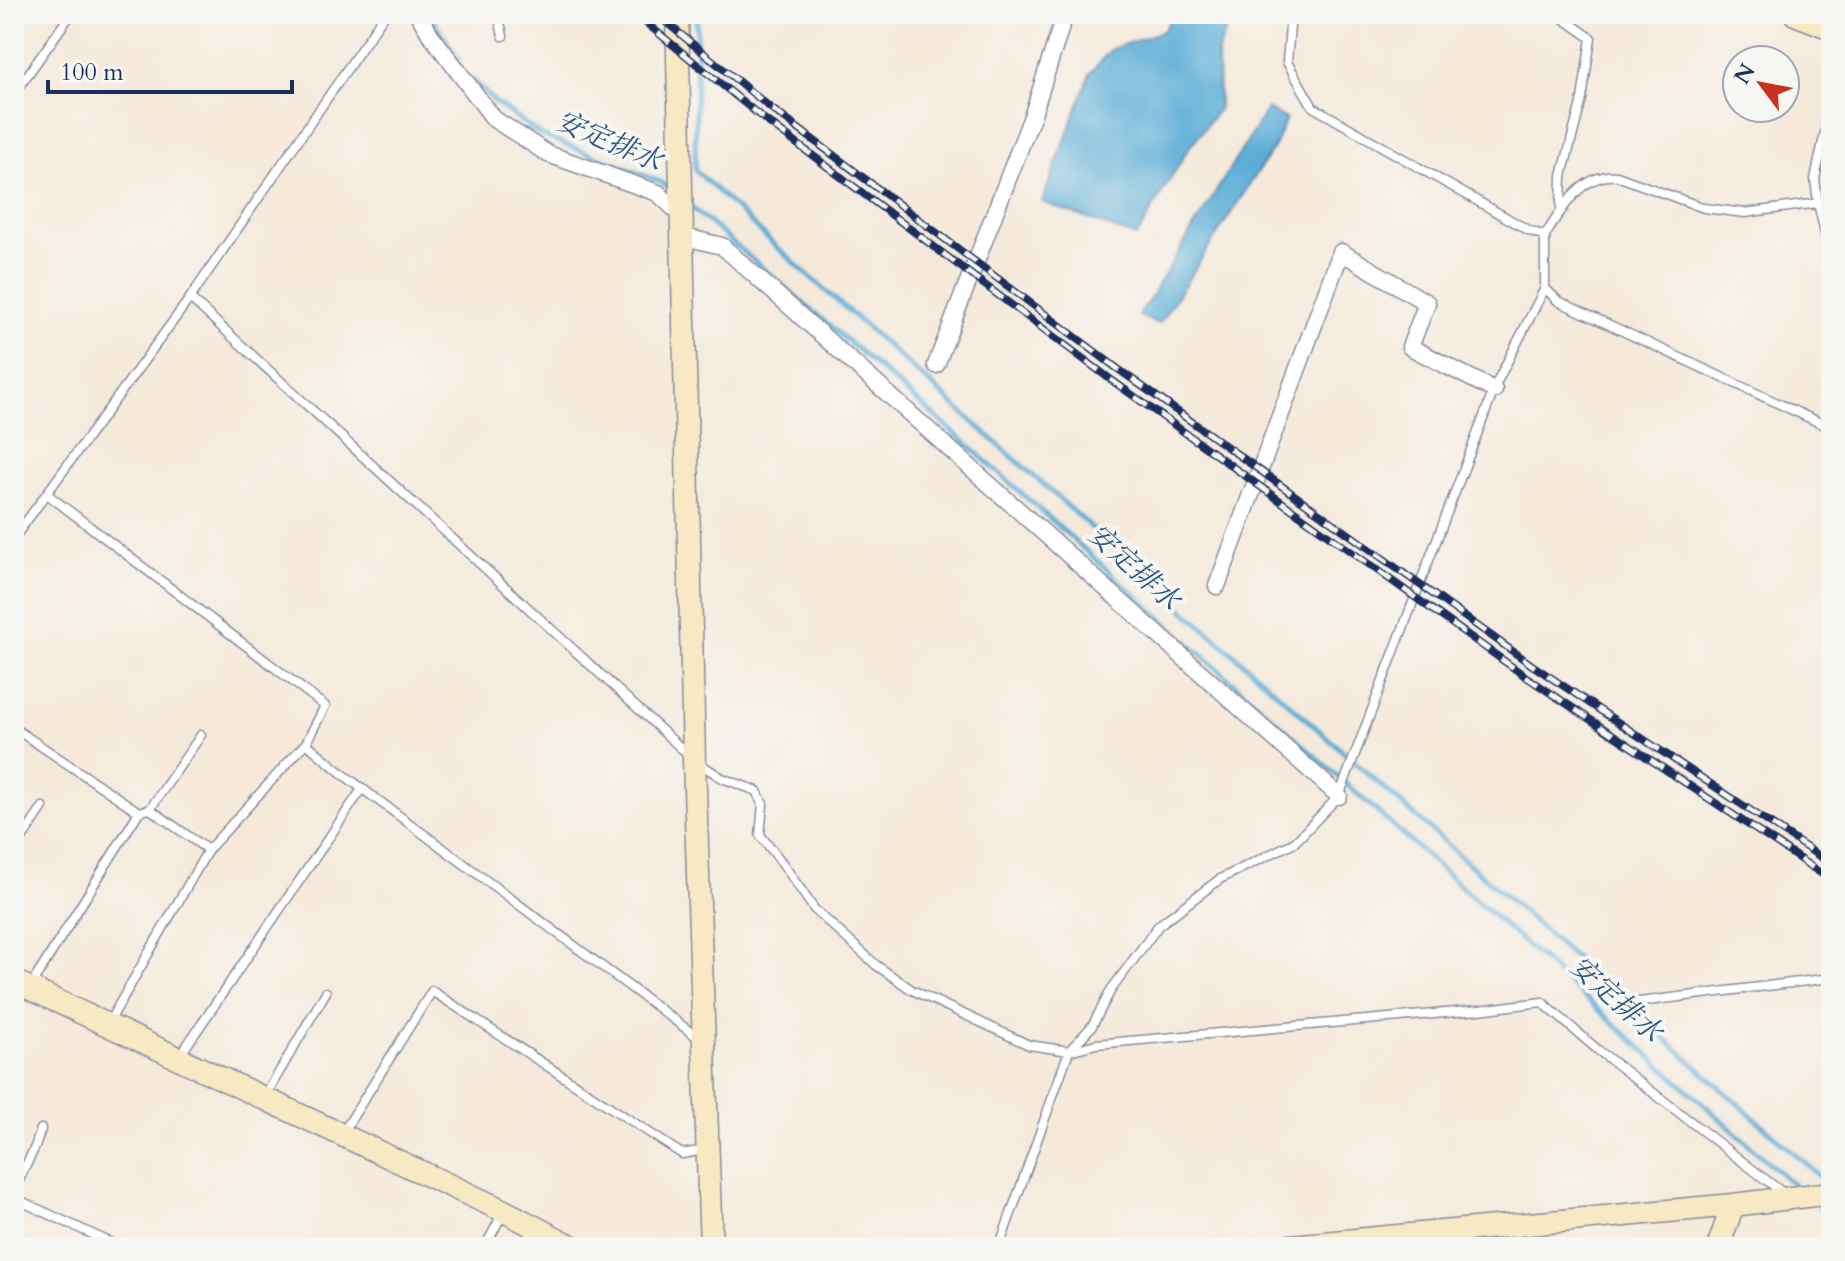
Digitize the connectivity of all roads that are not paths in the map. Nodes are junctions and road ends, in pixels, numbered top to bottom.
1 (71, 14) edge
2 (385, 14) edge
3 (418, 14) edge
4 (498, 14) edge
5 (677, 14) edge
6 (1065, 14) edge
7 (1291, 14) edge
8 (1557, 14) edge
9 (1795, 14) edge
10 (1831, 28) edge
11 (503, 36) dead end
12 (14, 94) edge
13 (1831, 104) edge
14 (1818, 203) junction
15 (1561, 209) junction
16 (681, 211) junction
17 (1831, 215) edge
18 (1545, 236) junction
19 (1831, 259) edge
20 (1545, 288) junction
21 (190, 298) junction
22 (936, 365) dead end
23 (1494, 390) junction
24 (1831, 428) edge
25 (47, 494) junction
26 (14, 538) edge
27 (1217, 586) dead end
28 (14, 728) edge
29 (201, 735) dead end
30 (306, 743) junction
31 (694, 760) junction
32 (362, 789) junction
33 (1340, 792) junction
34 (43, 807) dead end
35 (150, 809) junction
36 (139, 812) junction
37 (208, 850) junction
38 (14, 851) edge
39 (1831, 978) edge
40 (22, 984) edge
41 (326, 992) dead end
42 (1639, 1002) dead end
43 (108, 1024) junction
44 (704, 1042) junction
45 (1069, 1051) junction
46 (178, 1058) junction
47 (264, 1099) junction
48 (41, 1129) dead end
49 (341, 1135) junction
50 (708, 1149) junction
51 (14, 1190) edge
52 (1831, 1193) edge
53 (14, 1198) edge
54 (1790, 1199) junction
55 (1733, 1205) junction
56 (504, 1211) junction
57 (120, 1247) edge
58 (485, 1247) edge
59 (573, 1247) edge
60 (711, 1247) edge
61 (999, 1247) edge
62 (1280, 1247) edge
63 (1718, 1247) edge

1 - 12 lane
2 - 21 lane
3 - 16 street
4 - 11 lane
5 - 16 street
6 - 22 street
7 - 18 lane
8 - 15 lane
9 - 10 street
13 - 14 lane
14 - 15 lane
14 - 17 lane
14 - 19 lane
15 - 18 lane
16 - 31 street
16 - 33 street
18 - 20 lane
20 - 23 lane
20 - 24 lane
21 - 25 lane
21 - 31 lane
23 - 27 street
23 - 33 lane
25 - 26 lane
25 - 30 lane
28 - 36 lane
29 - 35 lane
30 - 32 lane
30 - 37 lane
31 - 44 street
31 - 45 lane
32 - 44 lane
32 - 46 lane
33 - 45 lane
34 - 38 lane
35 - 36 lane
35 - 37 lane
36 - 40 lane
37 - 43 lane
39 - 42 lane
40 - 43 street
41 - 47 lane
43 - 46 street
44 - 50 street
45 - 54 lane
45 - 61 lane
46 - 47 street
47 - 49 street
48 - 51 lane
49 - 50 lane
49 - 56 street
50 - 60 street
52 - 54 street
53 - 57 lane
54 - 55 street
55 - 62 street
55 - 63 street
56 - 58 lane
56 - 59 street

